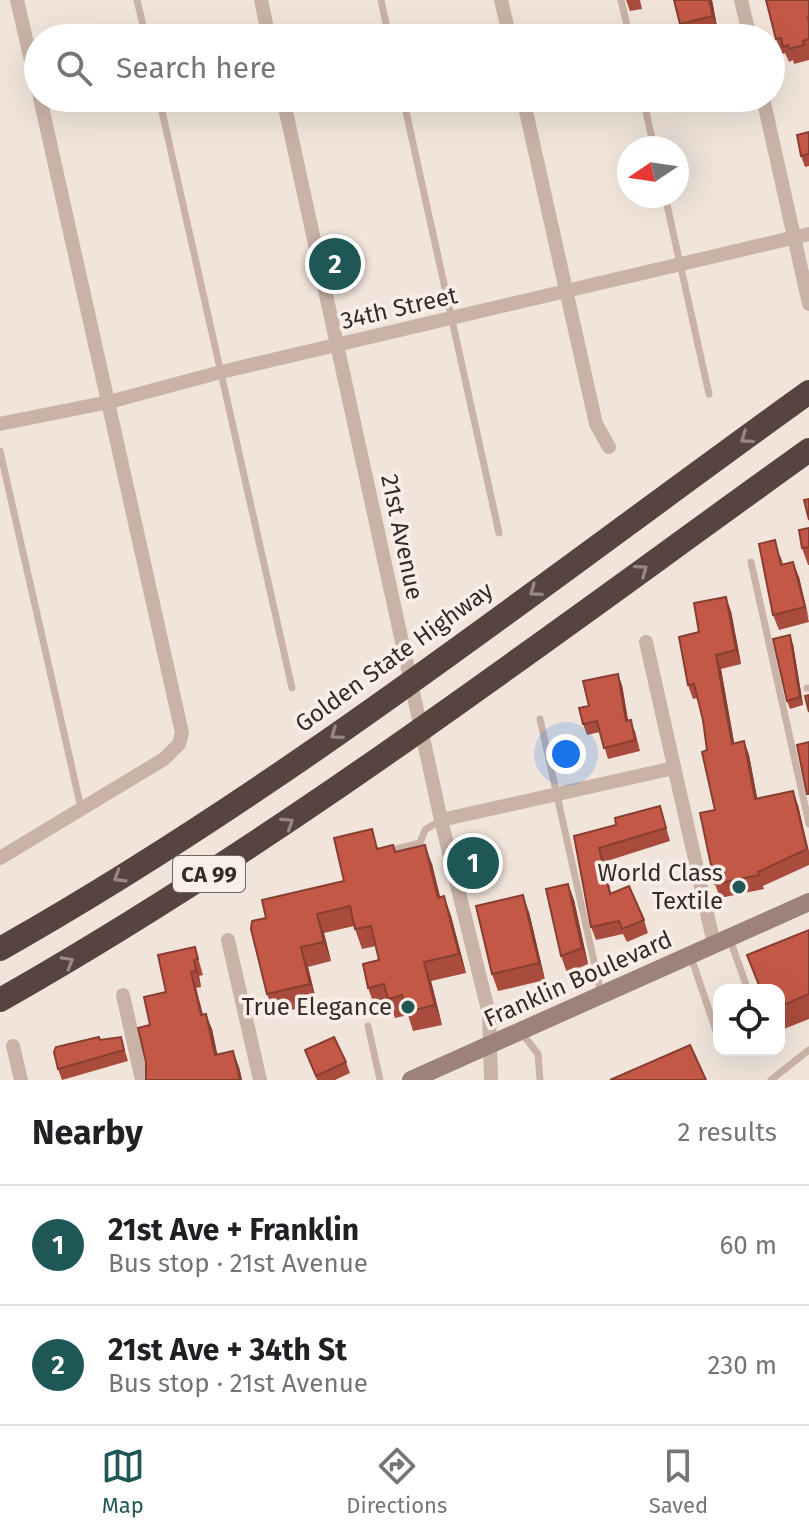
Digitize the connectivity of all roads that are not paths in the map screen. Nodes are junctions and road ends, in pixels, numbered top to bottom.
1 (17, 0) edge
2 (137, 0) edge
3 (261, 0) edge
4 (381, 0) edge
5 (501, 0) edge
6 (621, 0) edge
7 (741, 0) edge
8 (143, 24) edge
9 (266, 24) edge
10 (386, 24) edge
11 (507, 24) edge
12 (627, 24) edge
13 (747, 24) edge
14 (24, 30) edge
15 (43, 112) edge
16 (162, 112) edge
17 (286, 112) edge
18 (406, 112) edge
19 (526, 112) edge
20 (646, 112) edge
21 (767, 112) edge
22 (651, 136) edge
23 (668, 208) edge
24 (802, 236) edge
25 (680, 265) junction
26 (567, 291) junction
27 (809, 304) edge
28 (451, 318) junction
29 (337, 345) junction
30 (221, 372) junction
31 (809, 392) edge
32 (709, 394) dead end
33 (109, 402) junction
34 (0, 424) edge
35 (609, 447) dead end
36 (809, 450) edge
37 (0, 451) edge
38 (499, 533) dead end
39 (751, 562) dead end
40 (646, 642) dead end
41 (292, 688) dead end
42 (540, 719) dead end
43 (674, 768) junction
44 (557, 794) junction
45 (82, 810) junction
46 (441, 820) junction
47 (809, 824) edge
48 (384, 852) edge
49 (0, 858) edge
50 (809, 902) edge
51 (228, 940) dead end
52 (722, 941) junction
53 (0, 949) edge
54 (690, 955) junction
55 (745, 984) edge
56 (123, 995) dead end
57 (601, 995) junction
58 (0, 1000) edge
59 (713, 1022) edge
60 (368, 1026) dead end
61 (520, 1031) junction
62 (13, 1046) dead end
63 (488, 1046) junction
64 (809, 1050) edge
65 (21, 1080) edge
66 (142, 1080) edge
67 (260, 1080) edge
68 (380, 1080) edge
69 (411, 1080) edge
70 (491, 1080) edge
71 (540, 1080) edge
72 (771, 1080) edge

1 - 14 street
2 - 8 lane
3 - 9 street
4 - 10 lane
5 - 11 street
6 - 12 lane
7 - 13 street
15 - 33 street
16 - 30 lane
17 - 29 street, 21st Avenue
18 - 28 lane
19 - 26 street
20 - 22 lane
21 - 24 street
23 - 25 lane
24 - 25 street, 34th Street
24 - 27 street
25 - 26 street, 34th Street
25 - 32 lane
26 - 28 street, 34th Street
26 - 35 street
28 - 29 street, 34th Street
28 - 38 lane
29 - 30 street, 34th Street
29 - 46 street, 21st Avenue
30 - 33 street, 34th Street
30 - 41 lane
31 -> 53 highway, Golden State Highway / CA 99
33 - 34 street, 34th Street
33 - 45 street
58 -> 36 highway, CA 99
37 - 45 lane
39 - 47 lane
40 - 43 street
42 - 44 lane
43 - 44 street
43 - 52 street
44 - 46 street
44 - 57 lane
45 - 49 street
46 - 48 lane
46 - 63 street, 21st Avenue
50 - 52 main road, Franklin Boulevard
51 - 67 street
52 - 54 main road, Franklin Boulevard
52 - 55 lane
54 - 57 main road, Franklin Boulevard
54 - 59 lane
56 - 66 street
57 - 61 main road, Franklin Boulevard
60 - 68 lane
61 - 63 main road, Franklin Boulevard
61 - 71 lane
62 - 65 street
63 - 69 main road, Franklin Boulevard
63 - 70 street, 21st Avenue
64 - 72 lane

